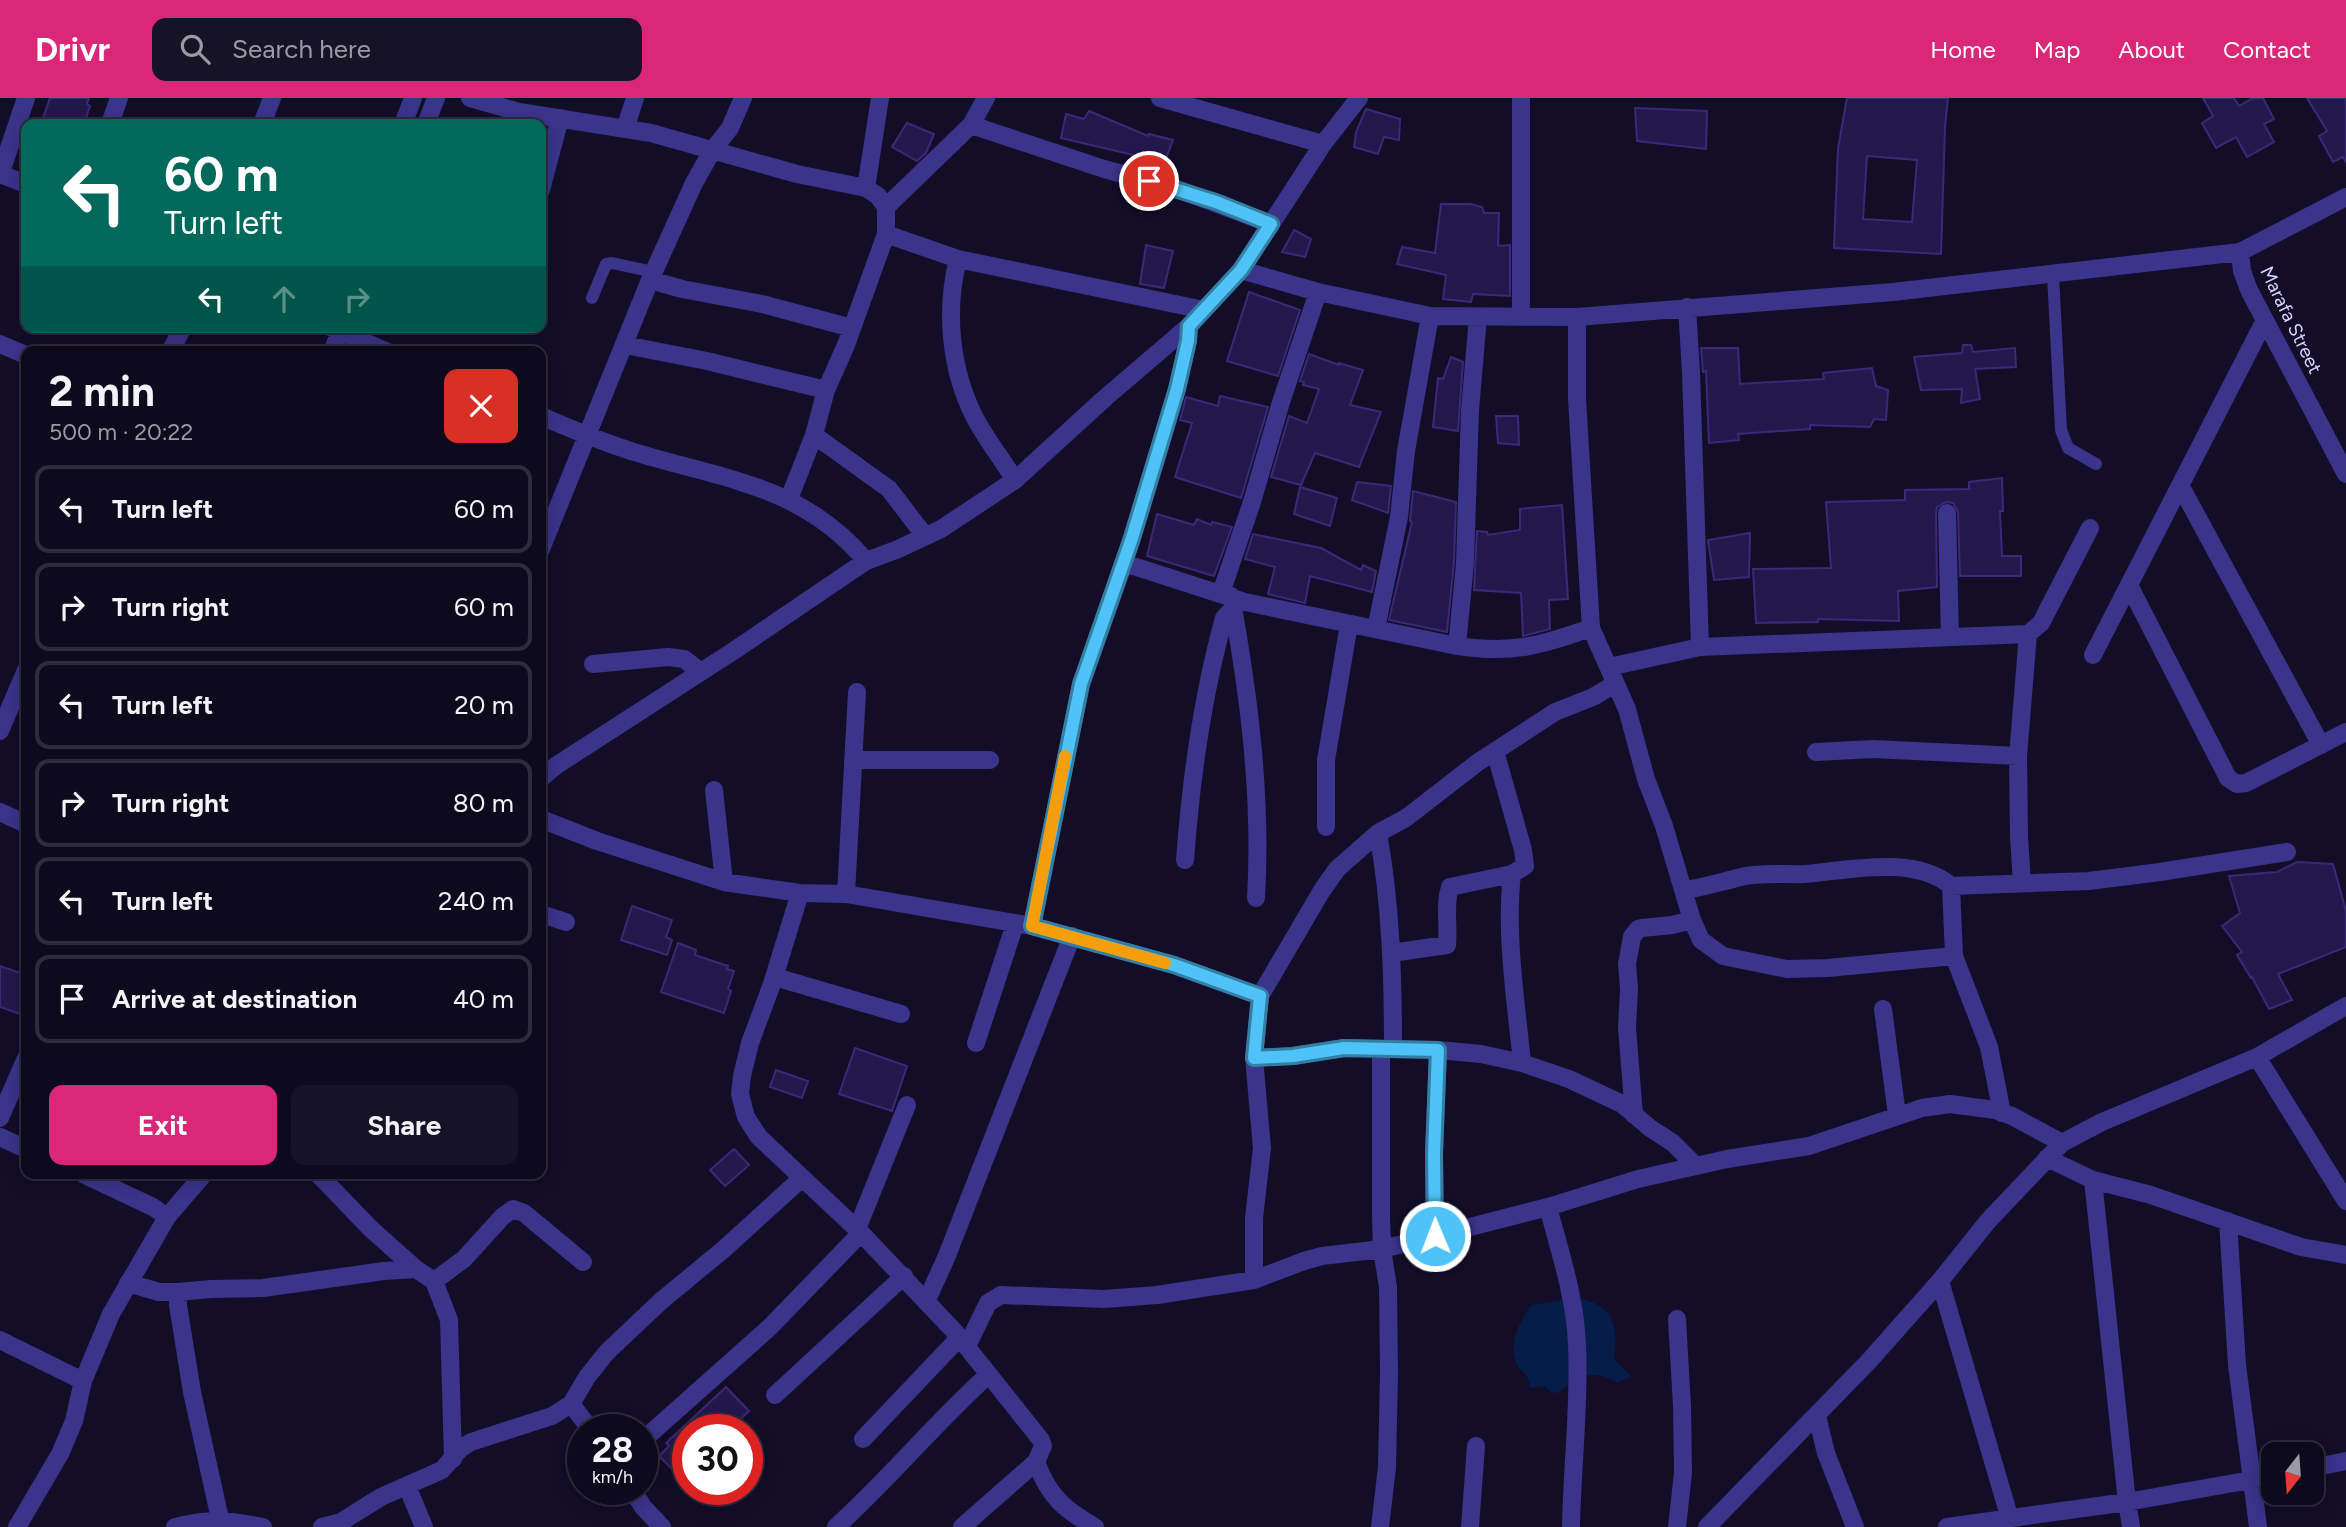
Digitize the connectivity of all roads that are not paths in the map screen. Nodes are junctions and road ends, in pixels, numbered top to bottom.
1 (26, 98) edge
2 (119, 98) edge
3 (272, 98) edge
4 (413, 98) edge
5 (436, 98) edge
6 (470, 98) edge
7 (635, 98) edge
8 (743, 98) edge
9 (880, 98) edge
10 (986, 98) edge
11 (1160, 98) edge
12 (1359, 98) edge
13 (1521, 98) edge
14 (559, 118) junction
15 (112, 119) edge
16 (264, 119) edge
17 (404, 119) edge
18 (428, 119) edge
19 (971, 125) junction
20 (625, 129) junction
21 (1323, 144) junction
22 (712, 151) junction
23 (546, 170) edge
24 (0, 174) edge
25 (21, 182) edge
26 (866, 188) junction
27 (2346, 197) edge
28 (886, 207) junction
29 (1271, 224) junction
30 (886, 234) junction
31 (2240, 252) junction
32 (958, 259) junction
33 (1241, 270) junction
34 (2053, 275) junction
35 (652, 276) junction
36 (1318, 292) junction
37 (592, 298) dead end
38 (1687, 307) junction
39 (1204, 310) junction
40 (1430, 316) junction
41 (1478, 317) junction
42 (1521, 317) junction
43 (1577, 317) junction
44 (2264, 320) junction
45 (1189, 326) junction
46 (852, 328) junction
47 (344, 333) edge
48 (0, 344) edge
49 (625, 345) junction
50 (374, 346) edge
51 (21, 353) edge
52 (826, 390) junction
53 (546, 418) edge
54 (814, 435) junction
55 (586, 436) junction
56 (2096, 464) dead end
57 (2346, 474) edge
58 (1015, 480) junction
59 (2180, 485) junction
60 (789, 499) junction
61 (1947, 513) dead end
62 (2090, 528) dead end
63 (546, 536) edge
64 (925, 536) junction
65 (866, 561) junction
66 (1124, 563) junction
67 (2129, 585) junction
68 (1228, 599) junction
69 (1349, 624) junction
70 (1591, 628) junction
71 (1376, 629) junction
72 (2028, 634) junction
73 (1950, 637) junction
74 (1457, 646) junction
75 (1700, 647) junction
76 (2093, 655) dead end
77 (593, 664) dead end
78 (701, 672) junction
79 (1612, 675) junction
80 (21, 682) edge
81 (857, 692) dead end
82 (0, 731) edge
83 (2346, 732) edge
84 (2321, 745) junction
85 (1495, 751) junction
86 (1816, 752) dead end
87 (2018, 756) junction
88 (853, 760) junction
89 (990, 760) dead end
90 (546, 774) edge
91 (714, 790) dead end
92 (0, 812) edge
93 (21, 822) edge
94 (546, 822) edge
95 (1326, 827) dead end
96 (1378, 833) junction
97 (2287, 852) dead end
98 (1185, 860) dead end
99 (1511, 874) junction
100 (724, 881) junction
101 (2022, 883) junction
102 (1951, 886) junction
103 (1684, 890) junction
104 (800, 893) junction
105 (846, 894) junction
106 (1256, 898) dead end
107 (546, 916) edge
108 (1692, 920) junction
109 (566, 922) dead end
110 (1023, 925) junction
111 (1072, 936) junction
112 (1391, 953) junction
113 (1954, 956) junction
114 (775, 977) junction
115 (1260, 996) junction
116 (2346, 1006) edge
117 (1882, 1009) dead end
118 (901, 1014) dead end
119 (976, 1043) dead end
120 (1387, 1049) junction
121 (1438, 1050) junction
122 (2258, 1057) junction
123 (1254, 1058) junction
124 (1521, 1063) junction
125 (21, 1070) edge
126 (907, 1105) dead end
127 (2002, 1112) junction
128 (1634, 1115) junction
129 (1897, 1115) junction
130 (0, 1118) edge
131 (0, 1138) edge
132 (2062, 1143) junction
133 (21, 1147) edge
134 (2047, 1158) junction
135 (1696, 1166) junction
136 (802, 1178) junction
137 (94, 1179) edge
138 (200, 1179) edge
139 (323, 1179) edge
140 (2093, 1180) junction
141 (2346, 1201) edge
142 (1548, 1207) junction
143 (167, 1217) junction
144 (2228, 1221) junction
145 (859, 1231) junction
146 (1435, 1236) junction
147 (1382, 1249) junction
148 (2346, 1255) edge
149 (583, 1262) dead end
150 (416, 1269) junction
151 (904, 1276) junction
152 (1254, 1280) junction
153 (434, 1281) junction
154 (1940, 1281) junction
155 (128, 1283) junction
156 (178, 1292) junction
157 (926, 1302) junction
158 (1677, 1319) dead end
159 (0, 1340) edge
160 (963, 1342) junction
161 (988, 1374) junction
162 (83, 1381) junction
163 (775, 1395) dead end
164 (571, 1404) junction
165 (579, 1414) edge
166 (1817, 1416) junction
167 (658, 1427) edge
168 (863, 1439) dead end
169 (1476, 1446) dead end
170 (453, 1459) junction
171 (2346, 1461) edge
172 (1036, 1462) junction
173 (2324, 1466) edge
174 (2261, 1479) edge
175 (2253, 1481) junction
176 (407, 1486) junction
177 (2127, 1502) junction
178 (642, 1505) edge
179 (220, 1519) junction
180 (2010, 1519) junction
181 (23, 1526) edge
182 (1710, 1526) edge
183 (175, 1527) edge
184 (263, 1527) edge
185 (322, 1527) edge
186 (424, 1527) edge
187 (662, 1527) edge
188 (836, 1527) edge
189 (962, 1527) edge
190 (1094, 1527) edge
191 (1380, 1527) edge
192 (1470, 1527) edge
193 (1571, 1527) edge
194 (1677, 1527) edge
195 (1856, 1527) edge
196 (1947, 1527) edge
197 (2131, 1527) edge
198 (2258, 1527) edge

1 - 24 street
2 - 15 street
3 - 16 street
4 - 17 street
5 - 18 street
6 - 14 street
7 - 20 street
8 - 22 street
9 - 26 street
10 - 19 street
11 - 21 street
12 - 21 street
13 - 42 street
14 - 20 street
14 - 23 street
19 - 28 street
19 - 29 street
20 - 22 street
21 - 29 street
22 - 26 street
22 - 35 street
24 - 25 street
26 - 28 street
27 - 31 street, Marafa Street
28 - 30 street
29 - 33 street
30 - 32 street
30 - 46 street
31 - 34 street
31 - 44 street, Marafa Street
32 - 39 street
32 - 58 street
33 - 36 street
33 - 39 street
34 - 38 street
34 - 56 lane
35 - 37 lane
35 - 46 street
35 - 49 street
36 - 40 street
36 - 68 street
38 - 43 street
38 - 75 street
39 - 45 street
40 - 41 street
40 - 71 street
41 - 42 street
41 - 74 street
42 - 43 street
43 - 70 street
44 - 57 street, Marafa Street
44 - 59 street
45 - 58 street
45 - 66 street
46 - 52 street
47 - 50 street
48 - 51 street
49 - 52 street
49 - 55 street
52 - 54 street
53 - 55 street
54 - 60 street
54 - 64 street
55 - 60 street
55 - 63 street
58 - 64 street
59 - 67 street
59 - 84 street
60 - 65 street
61 - 73 street
62 - 72 street
64 - 65 street
65 - 78 street
66 - 68 street
66 - 110 street
67 - 76 street
67 - 84 street
68 - 69 street
68 - 98 street
68 - 106 street
69 - 71 street
69 - 95 street
70 - 74 street
70 - 79 street
71 - 74 street
72 - 73 street
72 - 87 street
73 - 75 street
75 - 79 street
77 - 78 street
78 - 90 street
79 - 85 street
79 - 103 street
80 - 82 street
81 - 88 street
83 - 84 street
85 - 96 street
85 - 99 street
86 - 87 street
87 - 101 street
88 - 89 street
88 - 105 street
91 - 100 street
92 - 93 street
94 - 100 street
96 - 112 street
96 - 115 street
97 - 101 street
99 - 112 street
99 - 124 street
100 - 104 street
101 - 102 street
102 - 103 street
102 - 113 street
103 - 108 street
104 - 105 street
104 - 114 street
105 - 110 street
107 - 109 street
108 - 113 street
108 - 128 street
110 - 111 street
110 - 119 street
111 - 115 street
111 - 157 street
112 - 120 street
113 - 127 street
114 - 118 street
114 - 136 street
115 - 123 street
116 - 122 street
117 - 129 street
120 - 121 street
120 - 123 street
120 - 147 street
121 - 124 street
121 - 146 street
122 - 132 street
122 - 141 street
123 - 152 street
124 - 128 street
125 - 130 street
126 - 145 street
127 - 129 street
127 - 132 street
128 - 135 street
129 - 135 street
131 - 133 street
132 - 134 street
134 - 140 street
134 - 154 street
135 - 142 street
136 - 145 street
136 - 164 street
137 - 143 street
138 - 143 street
139 - 150 street
140 - 144 street
140 - 177 street
142 - 146 street
142 - 193 street
143 - 155 street
144 - 148 street
144 - 175 street
145 - 151 street
145 - 167 street
146 - 147 street
147 - 152 street
147 - 191 street
149 - 153 street
150 - 153 street
150 - 156 street
151 - 157 street
151 - 163 street
152 - 160 street
153 - 170 street
154 - 166 street
154 - 180 street
155 - 156 street
155 - 162 street
156 - 179 street
157 - 160 street
158 - 194 street
159 - 162 street
160 - 161 street
160 - 168 street
161 - 172 street
161 - 188 street
162 - 181 street
164 - 165 street
164 - 170 street
166 - 182 street
166 - 195 street
169 - 192 street
170 - 176 street
171 - 173 street
172 - 189 street
172 - 190 street
174 - 175 street
175 - 177 street
175 - 198 street
176 - 185 street
176 - 186 street
177 - 180 street
177 - 197 street
178 - 187 street
179 - 183 street
179 - 184 street
180 - 196 street

